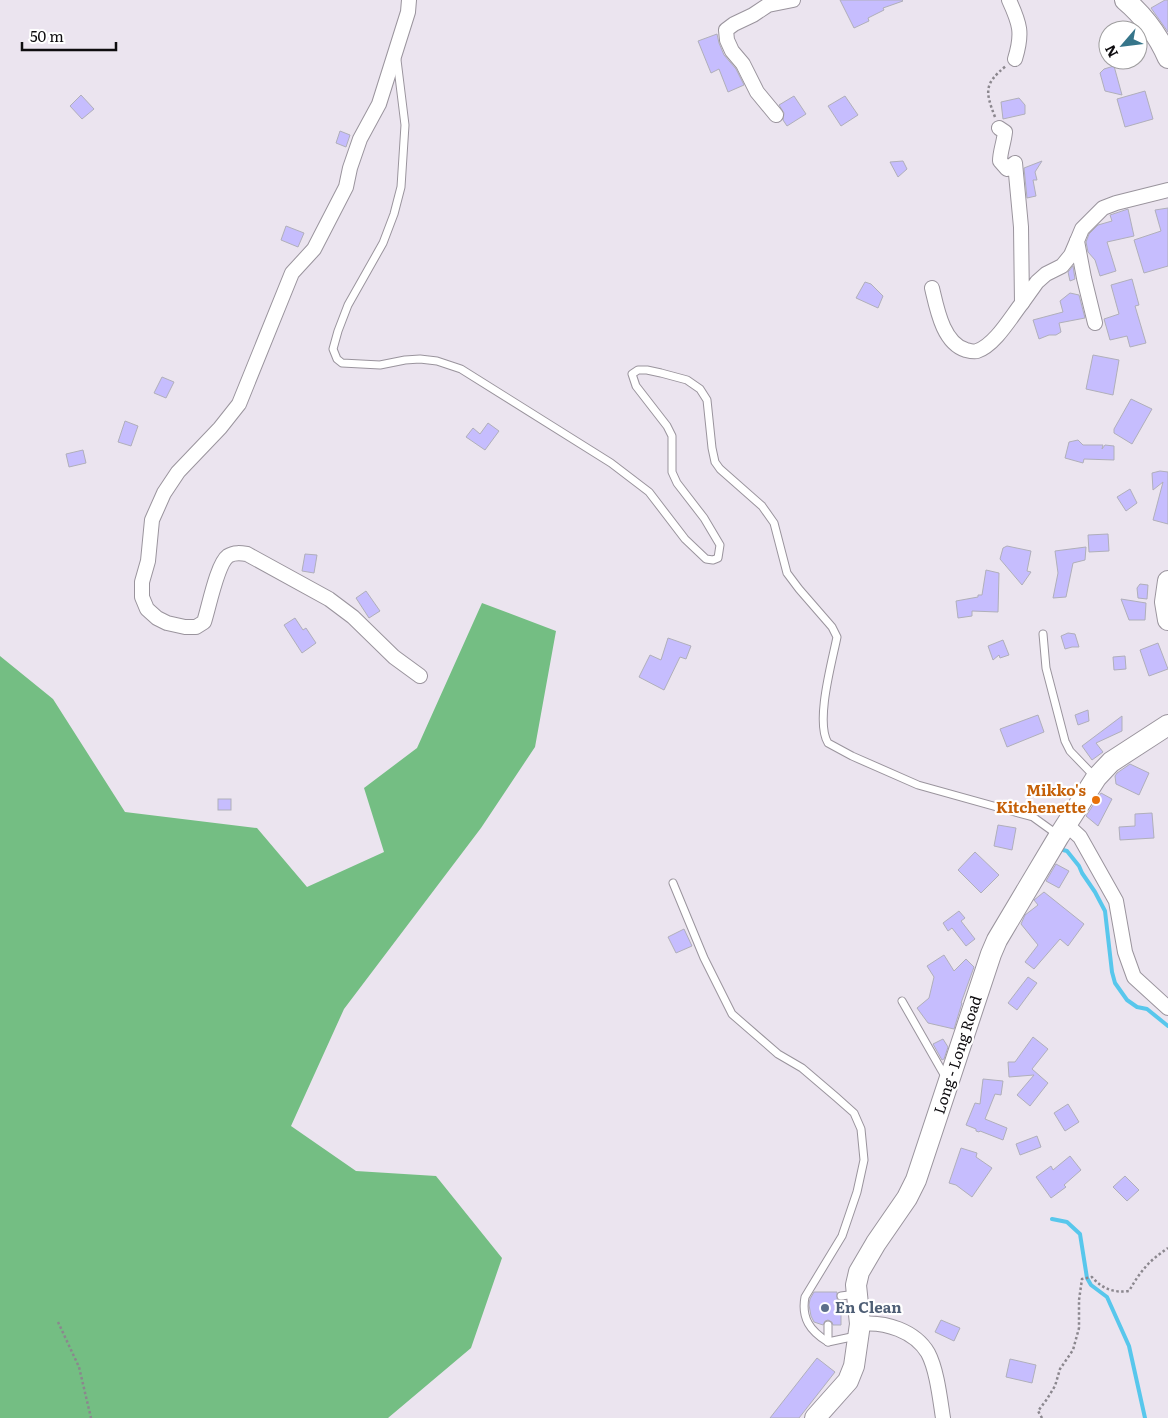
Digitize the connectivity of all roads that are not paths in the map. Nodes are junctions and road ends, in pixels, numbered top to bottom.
1 (409, 0) edge
2 (793, 0) edge
3 (1009, 0) edge
4 (1125, 0) edge
5 (396, 50) junction
6 (1168, 58) edge
7 (1015, 59) road end
8 (776, 115) dead end
9 (999, 128) road end
10 (1168, 190) edge
11 (1077, 241) junction
12 (932, 288) dead end
13 (1022, 303) junction
14 (1095, 323) dead end
15 (1168, 581) edge
16 (1168, 620) edge
17 (1043, 634) dead end
18 (420, 676) dead end
19 (1168, 725) edge
20 (1096, 778) junction
21 (1063, 831) junction
22 (672, 883) dead end
23 (902, 1001) dead end
24 (1168, 1008) edge
25 (948, 1083) junction
26 (828, 1325) dead end
27 (860, 1330) junction
28 (828, 1342) junction
29 (815, 1418) edge
30 (943, 1418) edge

1 - 5 street
2 - 8 street
3 - 7 street
4 - 6 main road
5 - 18 street
5 - 21 lane
9 - 13 street
10 - 11 street
11 - 13 street
11 - 14 street
12 - 13 street
15 - 16 main road
17 - 20 lane
19 - 20 main road, Long - Long Road
20 - 21 main road, Long - Long Road
21 - 24 street
21 - 25 main road, Long - Long Road
22 - 28 lane
23 - 25 lane
25 - 27 main road, Long - Long Road
26 - 28 lane
27 - 28 lane
27 - 29 main road, Long - Long Road
27 - 30 street

